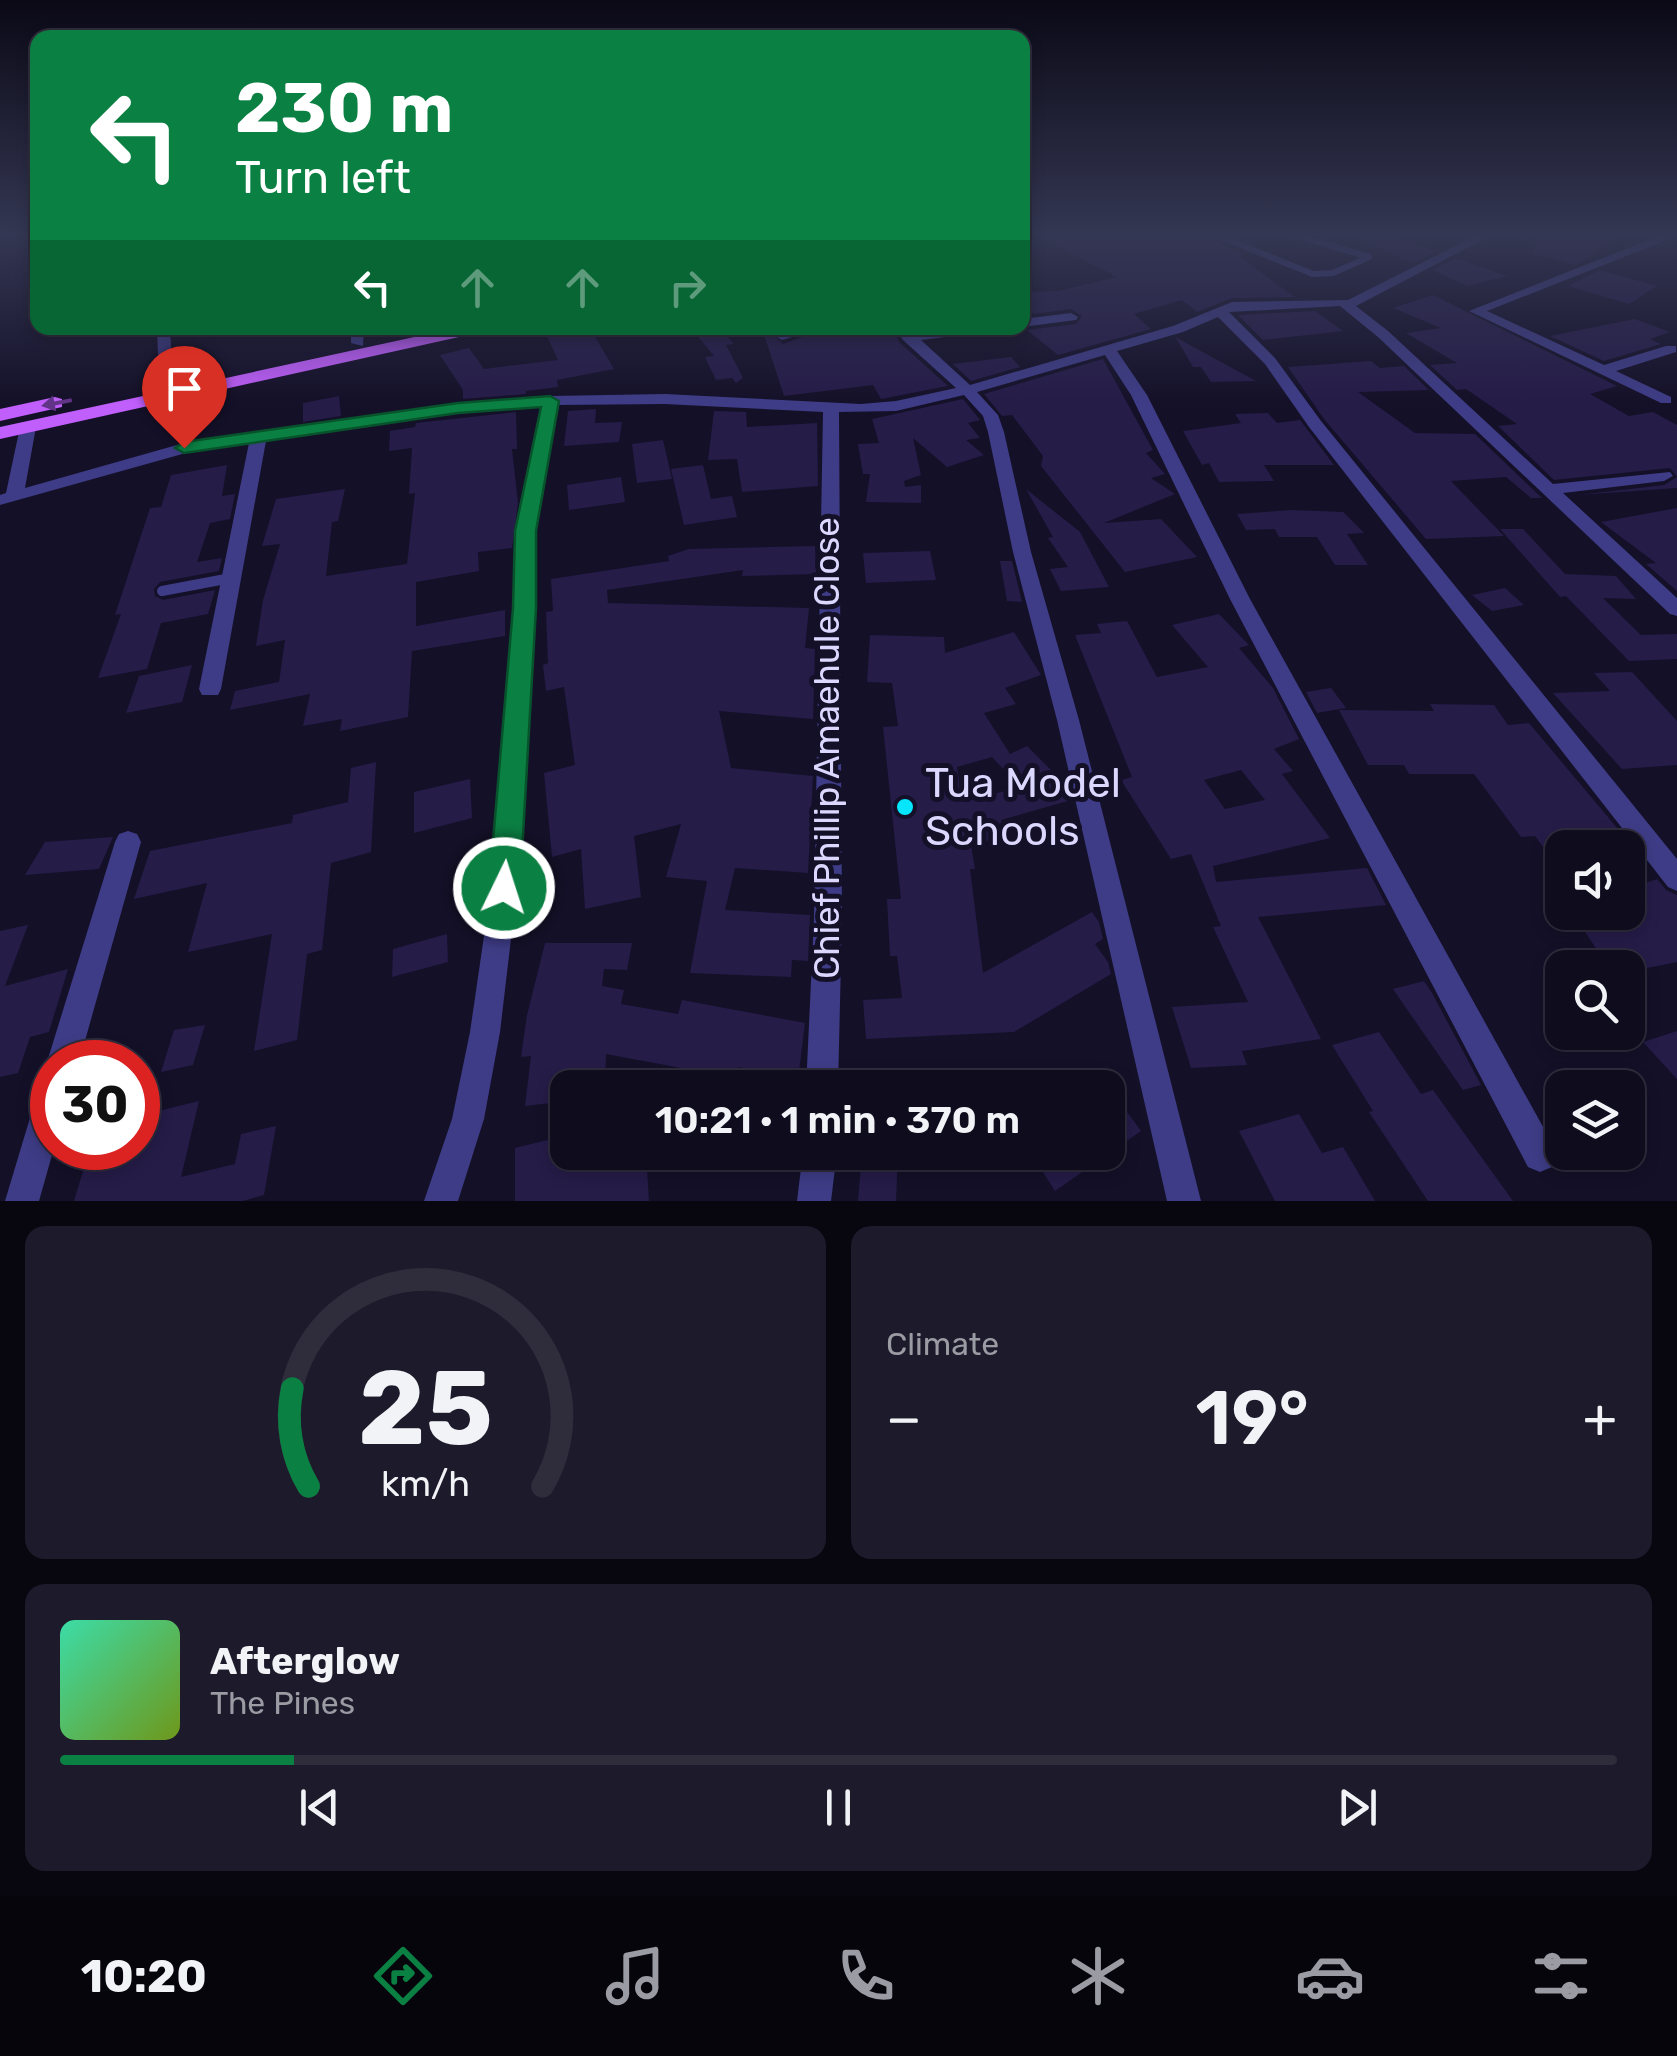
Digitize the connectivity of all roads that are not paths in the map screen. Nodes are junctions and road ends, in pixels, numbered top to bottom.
1 (1375, 291) edge
2 (1524, 291) edge
3 (1349, 304) junction
4 (1220, 310) junction
5 (1071, 318) dead end
6 (1030, 322) edge
7 (163, 335) edge
8 (357, 335) edge
9 (446, 335) edge
10 (786, 335) edge
11 (907, 335) edge
12 (782, 336) dead end
13 (1107, 348) junction
14 (1671, 349) dead end
15 (1601, 372) junction
16 (166, 381) junction
17 (967, 390) junction
18 (1666, 400) dead end
19 (550, 401) junction
20 (830, 409) junction
21 (0, 414) edge
22 (28, 427) junction
23 (0, 433) edge
24 (258, 439) junction
25 (1664, 476) dead end
26 (1551, 489) junction
27 (7, 498) edge
28 (231, 578) junction
29 (162, 591) dead end
30 (1677, 609) edge
31 (210, 690) dead end
32 (128, 842) dead end
33 (1677, 879) edge
34 (70, 1040) edge
35 (823, 1070) edge
36 (1540, 1155) dead end
37 (31, 1170) edge
38 (22, 1201) edge
39 (440, 1201) edge
40 (1184, 1201) edge

1 - 3 street
2 - 15 street
3 - 4 street
3 - 26 street
4 - 13 street
4 - 33 street
5 - 6 street
7 - 16 street
8 - 16 main road
9 - 22 main road
10 - 12 street
11 - 17 street
13 - 17 street
13 - 36 street
14 - 15 street
15 - 18 street
16 -> 21 main road
17 - 20 street
17 - 40 street
19 - 20 street
19 - 24 street
19 - 39 street
20 - 35 street, Chief Phillip Amaehule Close
22 - 23 main road
22 - 27 street
24 - 27 street
24 - 28 street
25 - 26 street
26 - 30 street
28 - 29 lane
28 - 31 street
32 - 34 street
37 - 38 street

